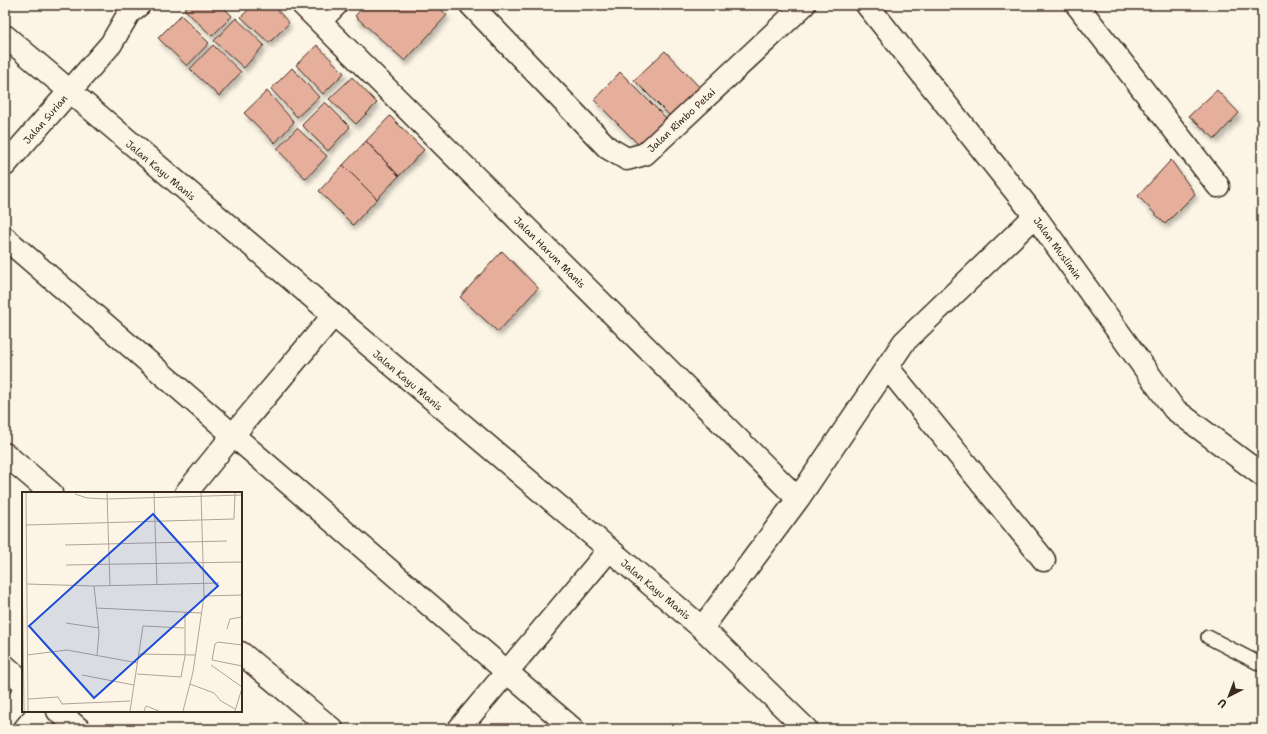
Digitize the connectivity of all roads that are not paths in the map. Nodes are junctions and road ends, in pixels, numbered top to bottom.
1 (303, 5) edge
2 (336, 5) edge
3 (471, 5) edge
4 (867, 5) edge
5 (1077, 5) edge
6 (129, 8) edge
7 (791, 9) edge
8 (320, 21) junction
9 (5, 36) edge
10 (69, 92) junction
11 (5, 165) edge
12 (1218, 186) dead end
13 (1035, 216) junction
14 (5, 238) edge
15 (333, 316) junction
16 (887, 367) junction
17 (233, 435) junction
18 (5, 454) edge
19 (1262, 475) edge
20 (50, 492) edge
21 (187, 492) edge
22 (798, 499) junction
23 (609, 550) junction
24 (1044, 560) dead end
25 (702, 628) junction
26 (1208, 637) dead end
27 (242, 654) edge
28 (5, 666) edge
29 (1262, 666) edge
30 (508, 671) junction
31 (22, 681) edge
32 (22, 695) edge
33 (59, 712) edge
34 (5, 716) edge
35 (79, 729) edge
36 (332, 729) edge
37 (459, 729) edge
38 (573, 729) edge
39 (806, 729) edge

1 - 8 street, Jalan Harum Manis
2 - 8 street
3 - 7 street, Jalan Rimbo Petai
4 - 13 street, Jalan Muslimin
5 - 12 street
6 - 10 street, Jalan Surian
8 - 22 street, Jalan Harum Manis
9 - 10 street, Jalan Kayu Manis
10 - 11 street, Jalan Surian
10 - 15 street, Jalan Kayu Manis
13 - 16 street
13 - 19 street, Jalan Muslimin
14 - 17 street
15 - 17 street
15 - 23 street, Jalan Kayu Manis
16 - 22 street
16 - 24 street
17 - 21 street
17 - 30 street
18 - 20 street
22 - 25 street
23 - 25 street, Jalan Kayu Manis
23 - 30 street
25 - 39 street, Jalan Kayu Manis
26 - 29 lane
27 - 36 street
28 - 31 street
30 - 37 street
30 - 38 street
32 - 34 street
33 - 35 street

